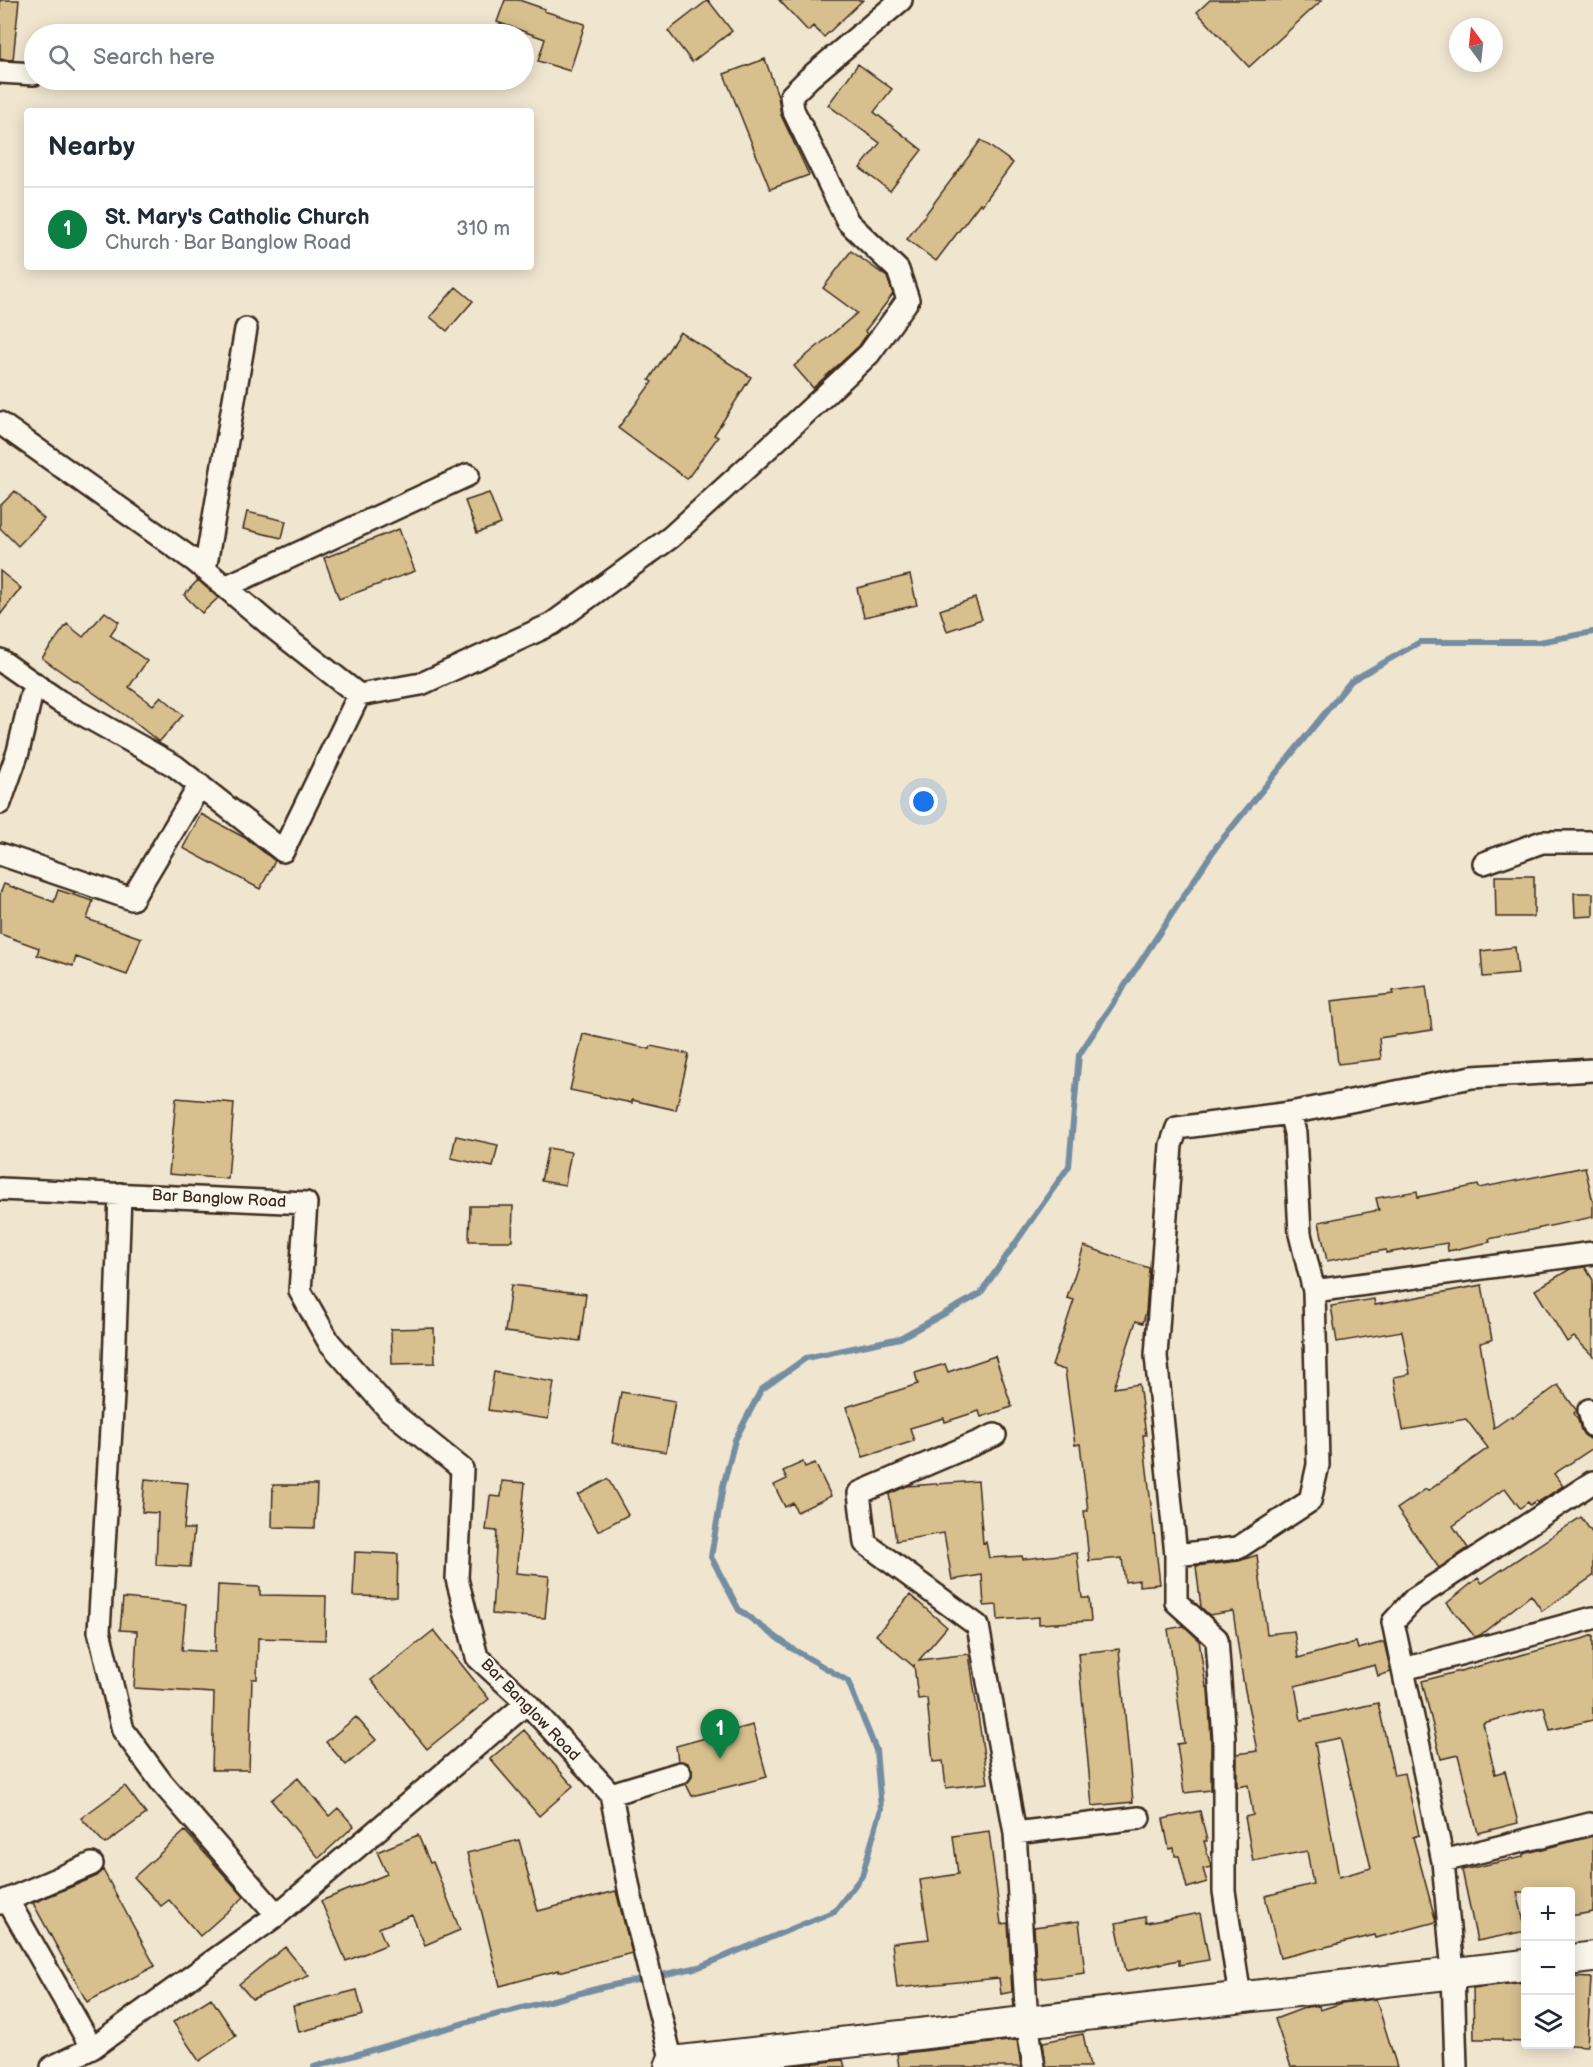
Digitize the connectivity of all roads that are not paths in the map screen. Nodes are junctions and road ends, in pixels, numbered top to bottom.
1 (901, 0) edge
2 (0, 72) edge
3 (24, 73) edge
4 (246, 329) dead end
5 (0, 423) edge
6 (468, 475) dead end
7 (205, 570) junction
8 (225, 587) junction
9 (0, 660) edge
10 (34, 683) junction
11 (359, 695) junction
12 (200, 785) junction
13 (0, 803) edge
14 (1593, 842) edge
15 (0, 854) edge
16 (1484, 863) dead end
17 (1593, 1070) edge
18 (1593, 1075) edge
19 (1290, 1113) junction
20 (0, 1189) edge
21 (120, 1194) junction
22 (1593, 1252) edge
23 (1314, 1291) junction
24 (994, 1435) dead end
25 (1593, 1482) edge
26 (1176, 1555) junction
27 (1593, 1618) edge
28 (1404, 1669) junction
29 (527, 1703) junction
30 (680, 1773) dead end
31 (611, 1794) junction
32 (1139, 1818) dead end
33 (1590, 1824) dead end
34 (1015, 1833) junction
35 (1443, 1861) junction
36 (92, 1864) dead end
37 (4, 1902) edge
38 (277, 1915) junction
39 (1593, 1958) edge
40 (1575, 1960) edge
41 (1521, 1966) edge
42 (1453, 1973) junction
43 (1240, 1997) junction
44 (1028, 2022) junction
45 (92, 2048) junction
46 (671, 2065) edge
47 (52, 2067) edge
48 (1034, 2067) edge
49 (1456, 2067) edge

1 - 11 street
2 - 3 street
4 - 7 street
5 - 7 street
6 - 8 street
7 - 8 street
8 - 11 street
9 - 10 street
10 - 12 street
10 - 13 street
11 - 12 street
12 - 15 street
14 - 16 street
17 - 18 street
17 - 19 street
19 - 23 street
19 - 26 street
20 - 21 street, Bar Banglow Road
21 - 29 street, Bar Banglow Road
21 - 38 street
22 - 23 street
23 - 26 street
24 - 34 street
25 - 28 street
26 - 43 street
27 - 28 street
28 - 35 street
29 - 31 street, Bar Banglow Road
29 - 38 street
30 - 31 street
31 - 46 street
32 - 34 street
33 - 35 street
34 - 44 street
35 - 42 street
36 - 37 street
37 - 45 street
38 - 45 street
39 - 40 street
41 - 42 street
42 - 43 street
42 - 49 street
43 - 44 street
44 - 46 street
44 - 48 street
45 - 47 street

